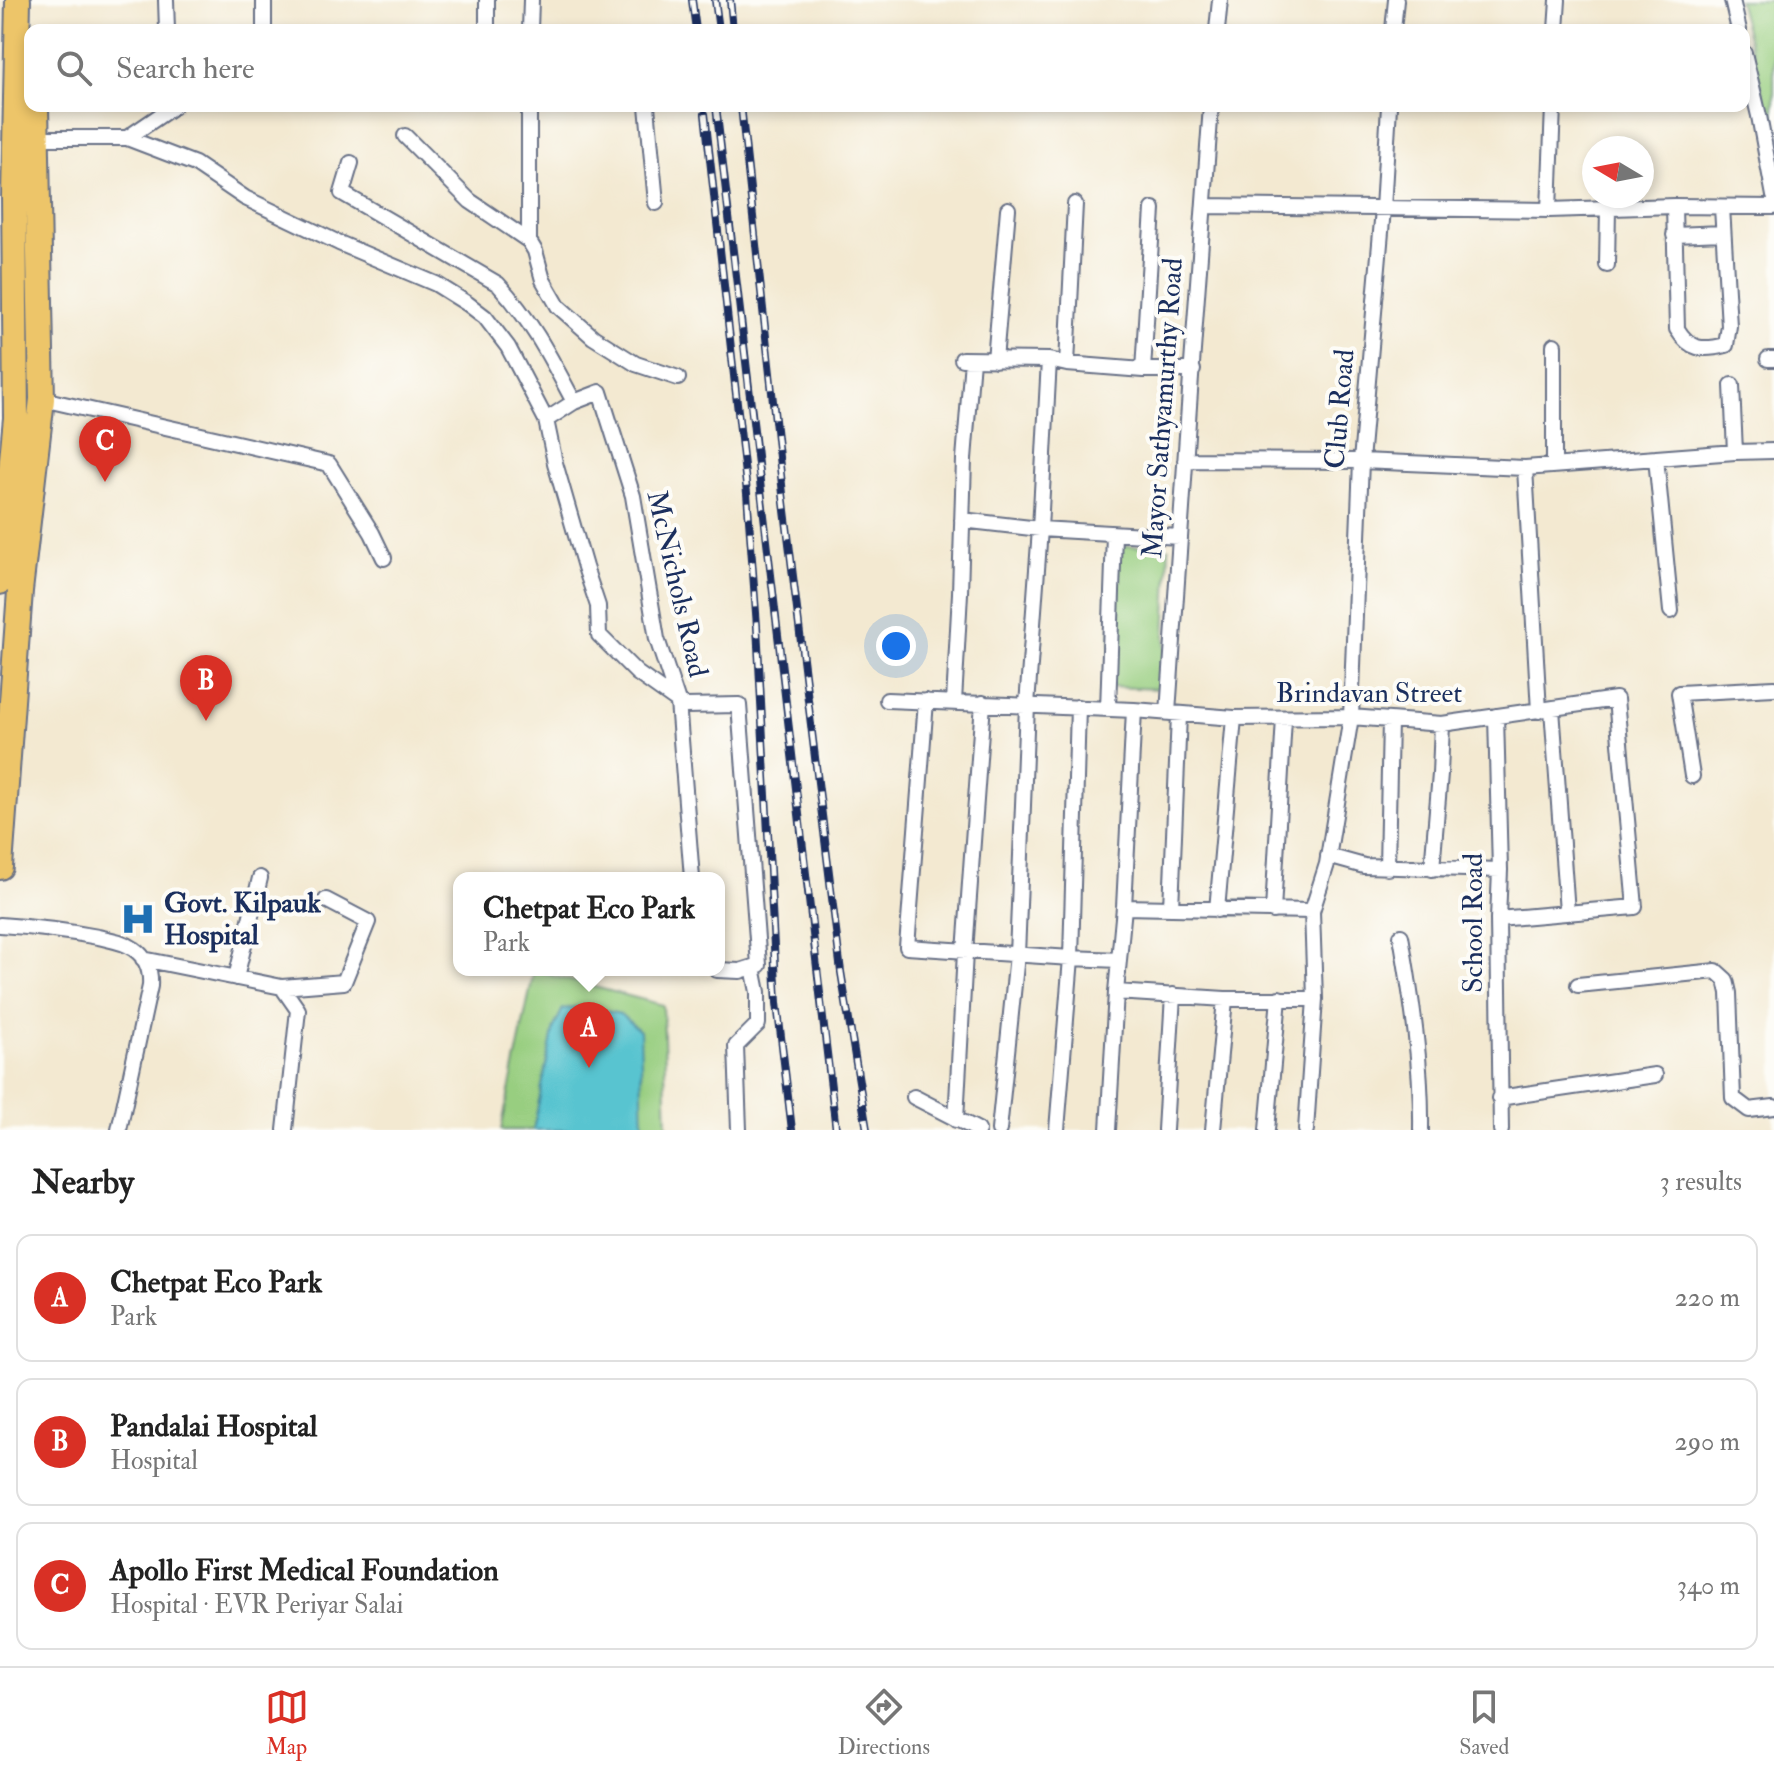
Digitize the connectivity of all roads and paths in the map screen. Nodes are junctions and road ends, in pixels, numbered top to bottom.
1 (18, 0) edge
2 (34, 0) edge
3 (166, 0) edge
4 (264, 0) edge
5 (487, 0) edge
6 (531, 0) edge
7 (1220, 0) edge
8 (1396, 0) edge
9 (1558, 0) edge
10 (1732, 0) edge
11 (35, 24) edge
12 (167, 24) edge
13 (264, 24) edge
14 (487, 24) edge
15 (530, 24) edge
16 (1218, 24) edge
17 (1394, 24) edge
18 (1556, 24) edge
19 (1738, 24) edge
20 (1750, 78) edge
21 (32, 112) edge
22 (164, 112) edge
23 (529, 112) edge
24 (648, 112) edge
25 (1211, 112) edge
26 (1389, 112) edge
27 (1553, 112) edge
28 (405, 136) dead end
29 (17, 137) edge
30 (127, 138) junction
31 (351, 163) dead end
32 (1774, 196) edge
33 (656, 203) dead end
34 (1075, 204) dead end
35 (7, 206) edge
36 (1204, 206) junction
37 (1674, 206) junction
38 (1654, 207) edge
39 (1722, 207) junction
40 (1774, 207) edge
41 (1608, 208) joint
42 (1008, 209) dead end
43 (1153, 209) dead end
44 (1383, 209) junction
45 (1549, 210) junction
46 (1723, 233) junction
47 (1674, 235) junction
48 (529, 241) junction
49 (1607, 265) dead end
50 (1554, 345) dead end
51 (995, 360) junction
52 (1049, 360) junction
53 (1067, 364) junction
54 (1143, 370) junction
55 (1193, 370) junction
56 (678, 378) dead end
57 (1732, 385) dead end
58 (42, 399) junction
59 (574, 402) junction
60 (546, 420) junction
61 (1774, 451) edge
62 (1735, 452) junction
63 (1656, 458) junction
64 (1185, 460) junction
65 (1361, 461) junction
66 (1554, 466) junction
67 (1525, 468) junction
68 (962, 520) junction
69 (1040, 529) junction
70 (1114, 534) junction
71 (1180, 537) junction
72 (384, 558) dead end
73 (0, 582) edge
74 (1671, 611) dead end
75 (1774, 688) edge
76 (887, 700) dead end
77 (926, 701) junction
78 (678, 702) junction
79 (954, 702) junction
80 (983, 703) junction
81 (1027, 705) junction
82 (1078, 707) junction
83 (1108, 709) junction
84 (1134, 710) junction
85 (1546, 710) junction
86 (1174, 714) junction
87 (1496, 716) junction
88 (1351, 717) junction
89 (1234, 718) junction
90 (1284, 718) junction
91 (1390, 720) junction
92 (1442, 724) junction
93 (3, 766) edge
94 (1692, 776) dead end
95 (1328, 856) junction
96 (0, 867) edge
97 (1387, 868) junction
98 (1432, 869) junction
99 (1500, 870) junction
100 (692, 872) edge
101 (260, 878) dead end
102 (326, 900) dead end
103 (1124, 907) junction
104 (1171, 908) junction
105 (1217, 910) junction
106 (1273, 911) junction
107 (1312, 911) junction
108 (1567, 912) junction
109 (1498, 919) junction
110 (0, 925) edge
111 (1401, 936) dead end
112 (965, 952) junction
113 (1017, 955) junction
114 (1071, 958) junction
115 (143, 959) junction
116 (1119, 960) junction
117 (746, 969) junction
118 (725, 970) edge
119 (236, 978) junction
120 (1578, 985) dead end
121 (282, 987) junction
122 (1116, 992) junction
123 (1173, 995) junction
124 (1279, 998) junction
125 (1225, 999) junction
126 (1315, 999) junction
127 (1655, 1075) dead end
128 (914, 1097) dead end
129 (1499, 1098) junction
130 (1774, 1107) edge
131 (956, 1120) junction
132 (119, 1130) edge
133 (285, 1130) edge
134 (739, 1130) edge
135 (978, 1130) edge
136 (999, 1130) edge
137 (1057, 1130) edge
138 (1108, 1130) edge
139 (1165, 1130) edge
140 (1213, 1130) edge
141 (1267, 1130) edge
142 (1306, 1130) edge
143 (1421, 1130) edge
144 (1501, 1130) edge

1 - 29 main road
2 - 11 main road
3 - 12 street
4 - 13 street
5 - 14 street
6 - 15 street
7 - 16 street
8 - 17 street
9 - 18 street
10 - 19 street
20 - 32 street
21 - 29 main road
22 - 30 street
23 - 48 street
24 - 33 street
25 - 36 street, Mayor Sathyamurthy Road
26 - 44 street, Club Road
27 - 45 street
28 - 48 street
29 - 30 street
29 - 35 main road
29 - 58 main road
30 - 60 street
31 - 59 street
34 - 53 street
35 - 73 main road
36 - 44 street
36 - 55 street, Mayor Sathyamurthy Road
37 - 38 street
37 - 39 street
37 - 47 street
39 - 40 street
39 - 46 street
41 - 45 street
41 - 49 street
42 - 51 street
43 - 54 street
44 - 45 street
44 - 65 street, Club Road
46 - 47 street
46 - 47 street
48 - 56 street
50 - 66 street
51 - 52 street
51 - 68 street
52 - 53 street
52 - 69 street
53 - 54 street
54 - 55 street
55 - 64 street, Mayor Sathyamurthy Road
57 - 62 street
58 - 72 street
58 - 93 main road
59 - 60 street
59 - 78 street, McNichols Road
60 - 78 street
61 - 62 street
62 - 63 street
63 - 66 street
63 - 74 street
64 - 65 street
64 - 71 street, Mayor Sathyamurthy Road
65 - 67 street
65 - 88 street, Club Road
66 - 67 street
67 - 85 street
68 - 69 street
68 - 79 street
69 - 70 street
69 - 81 street
70 - 71 street
70 - 83 street
71 - 86 street, Mayor Sathyamurthy Road
75 - 94 street
76 - 77 street, Brindavan Street
77 - 79 street, Brindavan Street
77 - 112 street
78 - 100 street
78 - 117 street, McNichols Road
79 - 80 street, Brindavan Street
80 - 81 street, Brindavan Street
80 - 112 street
81 - 82 street, Brindavan Street
81 - 113 street
82 - 83 street, Brindavan Street
82 - 114 street
83 - 84 street, Brindavan Street
84 - 86 street, Brindavan Street
84 - 103 street
85 - 87 street, Brindavan Street
85 - 108 street
85 - 108 street, Brindavan Street
86 - 89 street, Brindavan Street
86 - 104 street, Mayor Sathyamurthy Road
87 - 92 street, Brindavan Street
87 - 99 street, School Road
88 - 90 street, Brindavan Street
88 - 91 street, Brindavan Street
88 - 95 street, Club Road
89 - 90 street, Brindavan Street
89 - 105 street
90 - 106 street
91 - 92 street, Brindavan Street
91 - 97 street
92 - 98 street
93 - 96 main road
95 - 97 street
95 - 107 street, Club Road
97 - 98 street
98 - 99 street
99 - 109 street, School Road
101 - 119 street
102 - 121 street
103 - 104 street
103 - 116 street
104 - 105 street
105 - 106 street
106 - 107 street
107 - 126 street, Club Road
108 - 109 street
109 - 129 street, School Road
110 - 115 street
111 - 143 street
112 - 113 street
112 - 131 street
113 - 114 street
113 - 136 street
114 - 116 street
114 - 137 street
115 - 119 street
115 - 132 street
116 - 122 street
117 - 118 street
117 - 134 street
119 - 121 street
120 - 130 street
121 - 133 street
122 - 123 street
122 - 138 street
123 - 125 street
123 - 139 street
124 - 125 street
124 - 126 street
124 - 141 street
125 - 140 street
126 - 142 street, Club Road
127 - 129 street
128 - 131 street
129 - 144 street, School Road
131 - 135 street

